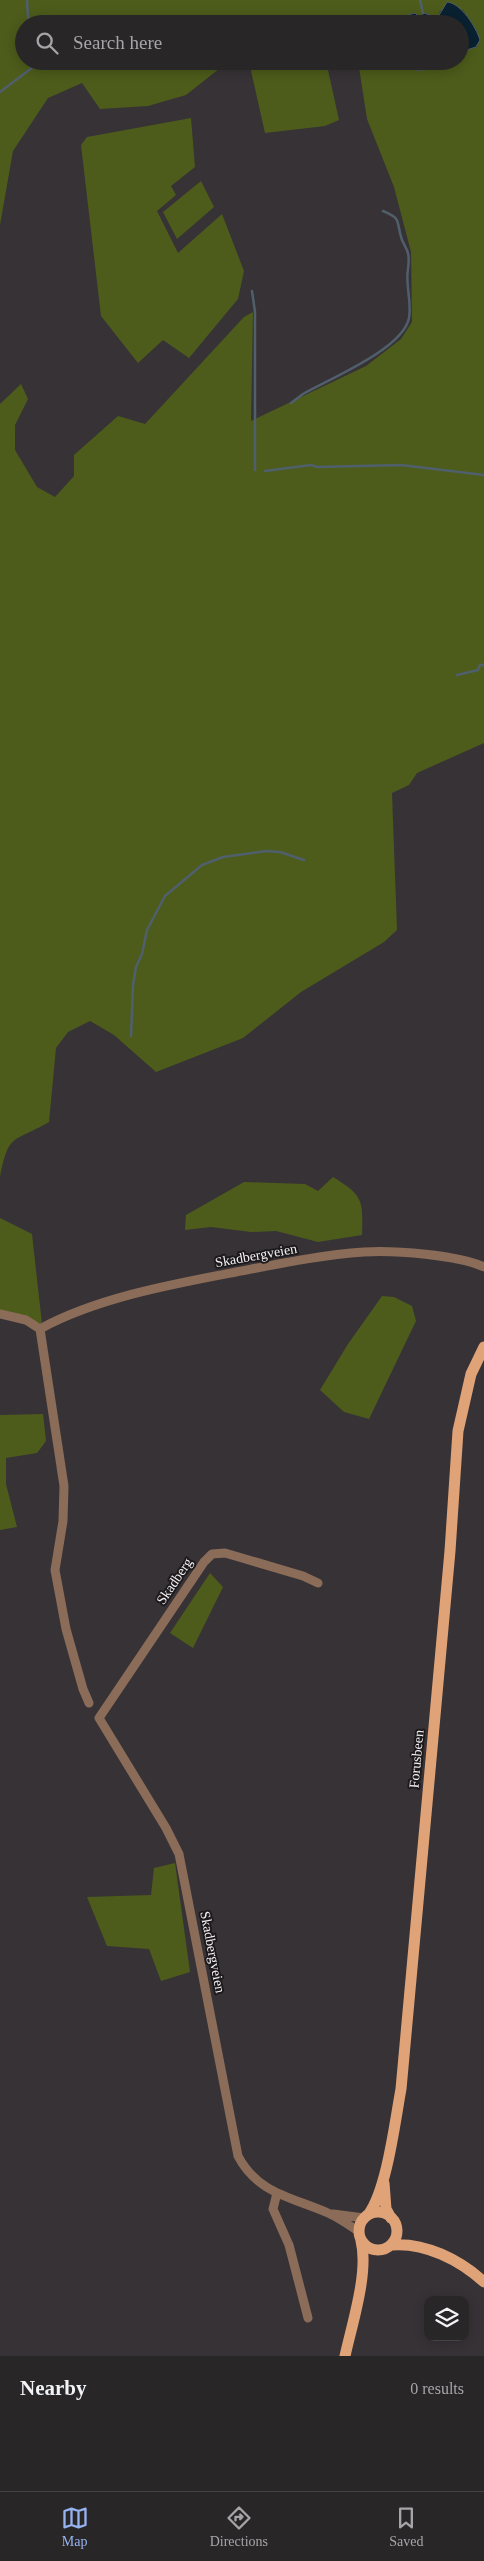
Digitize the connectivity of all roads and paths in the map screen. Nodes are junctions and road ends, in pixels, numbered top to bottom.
1 (484, 1267) edge
2 (0, 1314) edge
3 (40, 1329) junction
4 (484, 1347) edge
5 (318, 1584) dead end
6 (89, 1703) dead end
7 (99, 1718) joint
8 (383, 2176) junction
9 (276, 2193) junction
10 (330, 2214) junction
11 (366, 2216) junction
12 (394, 2222) junction
13 (360, 2236) junction
14 (387, 2247) junction
15 (427, 2249) junction
16 (484, 2282) edge
17 (359, 2288) junction
18 (308, 2318) dead end
19 (345, 2356) edge

1 - 3 street, Skadbergveien
2 - 3 street
3 - 6 street
4 - 8 main road, Forusbeen
5 - 7 street, Skadberg
7 - 9 street, Skadbergveien
8 - 11 main road, Forusbeen
8 - 12 main road, Forusbeen
9 - 10 street, Skadbergveien
9 - 18 street
10 - 11 street, Skadbergveien
10 - 13 street, Skadbergveien
11 - 12 main road
11 - 13 main road, Forusbeen
12 - 14 main road, Forusbeen
12 - 15 main road
13 - 14 main road
13 - 17 main road, Forusbeen
14 - 15 main road
14 - 17 main road, Forusbeen
15 - 16 main road
17 - 19 main road, Forusbeen

